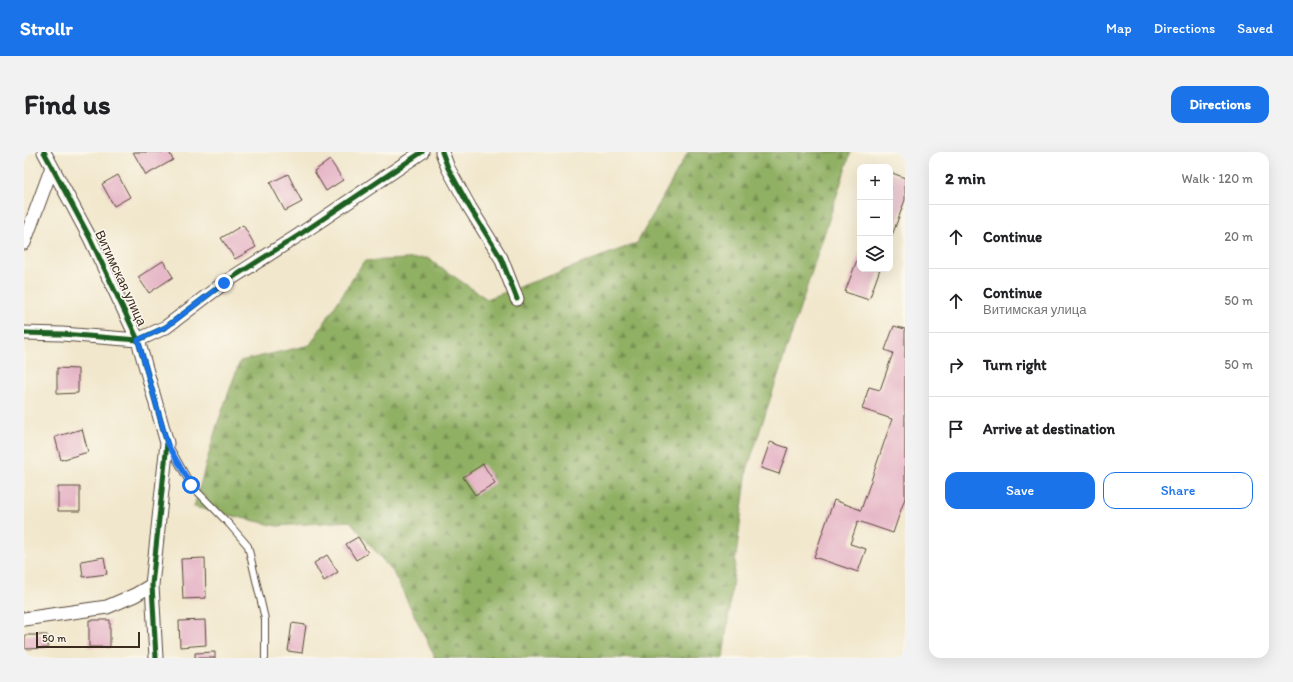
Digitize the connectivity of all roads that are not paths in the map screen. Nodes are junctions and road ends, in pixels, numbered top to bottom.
1 (44, 152) edge
2 (422, 152) edge
3 (442, 152) edge
4 (52, 167) junction
5 (24, 243) edge
6 (517, 299) dead end
7 (24, 333) edge
8 (138, 340) junction
9 (167, 443) junction
10 (152, 585) junction
11 (24, 619) edge
12 (156, 658) edge
13 (265, 658) edge

1 - 4 street, Витимская улица
2 - 8 street
3 - 6 street
4 - 5 street
4 - 8 street, Витимская улица
7 - 8 street
8 - 9 street, Витимская улица
9 - 10 street, Витимская улица
9 - 13 lane
10 - 11 street
10 - 12 street, Витимская улица

